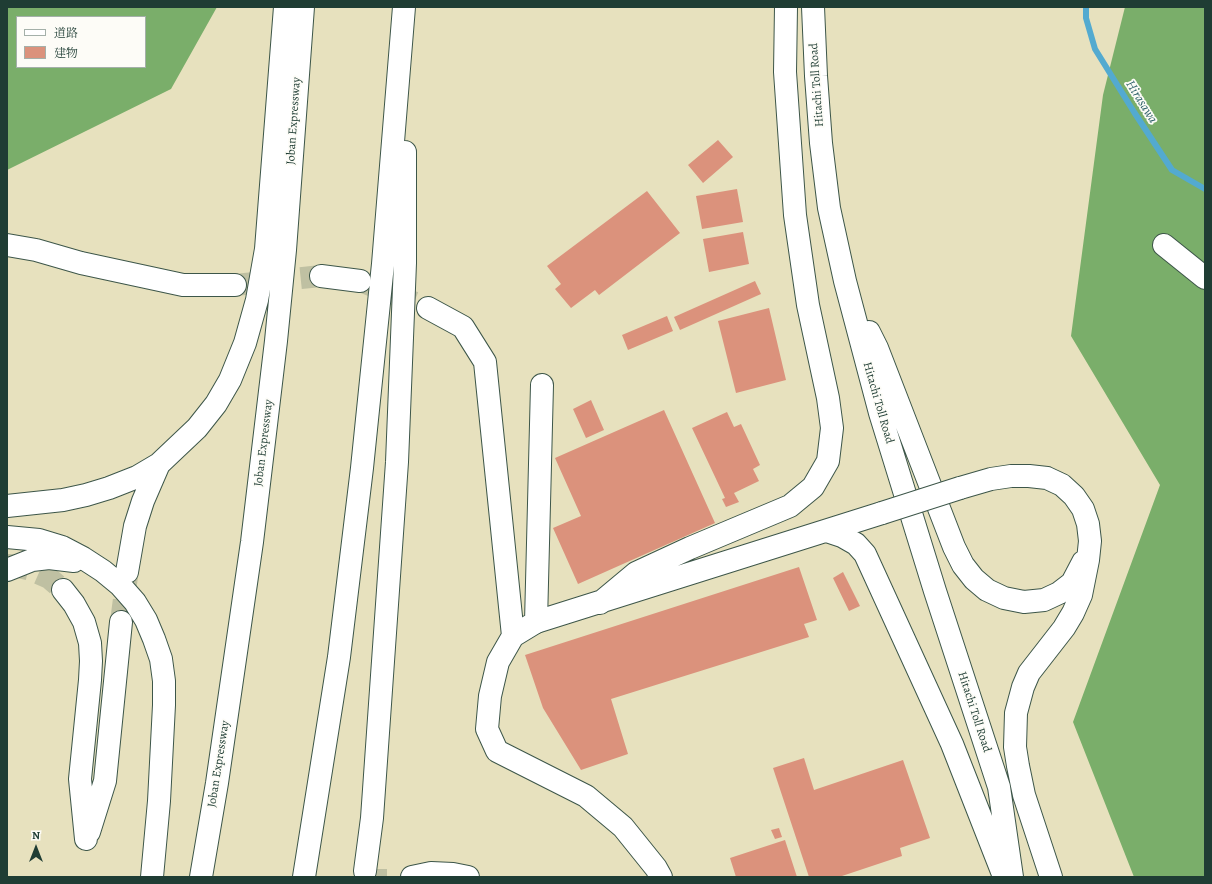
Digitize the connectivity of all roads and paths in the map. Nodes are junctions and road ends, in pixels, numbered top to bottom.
1 (285, 7) edge
2 (303, 7) edge
3 (405, 7) edge
4 (786, 7) edge
5 (813, 7) edge
6 (7, 245) edge
7 (1164, 245) dead end
8 (321, 276) tunnel mouth
9 (1205, 278) edge
10 (360, 281) tunnel mouth
11 (845, 281) junction
12 (235, 285) tunnel mouth
13 (428, 308) tunnel mouth
14 (542, 385) dead end
15 (159, 464) junction
16 (7, 506) edge
17 (827, 531) junction
18 (7, 537) edge
19 (1090, 541) junction
20 (7, 570) edge
21 (103, 571) junction
22 (127, 572) tunnel mouth
23 (63, 590) tunnel mouth
24 (600, 603) junction
25 (121, 622) tunnel mouth
26 (536, 622) junction
27 (513, 636) junction
28 (999, 786) junction
29 (370, 870) tunnel mouth
30 (152, 877) edge
31 (201, 877) edge
32 (304, 877) edge
33 (412, 877) edge
34 (468, 877) edge
35 (661, 877) edge
36 (1004, 877) edge
37 (1012, 877) edge
38 (1046, 877) edge
39 (1051, 877) edge

1 - 15 main road
2 - 31 main road, Joban Expressway
3 - 29 main road
3 - 32 main road
4 - 24 main road
5 - 11 main road, Hitachi Toll Road
6 - 12 main road
7 - 9 main road
8 - 10 main road
11 - 19 main road
11 - 28 main road, Hitachi Toll Road
13 - 27 main road
14 - 26 main road
15 - 16 main road
15 - 22 main road
17 - 19 main road, bridge
17 - 24 main road
17 - 36 main road
18 - 21 main road
19 - 39 main road
20 - 21 main road
21 - 30 main road
23 - 25 main road
24 - 26 main road
26 - 27 main road
27 - 35 main road
28 - 37 main road
28 - 38 main road
33 - 34 main road

